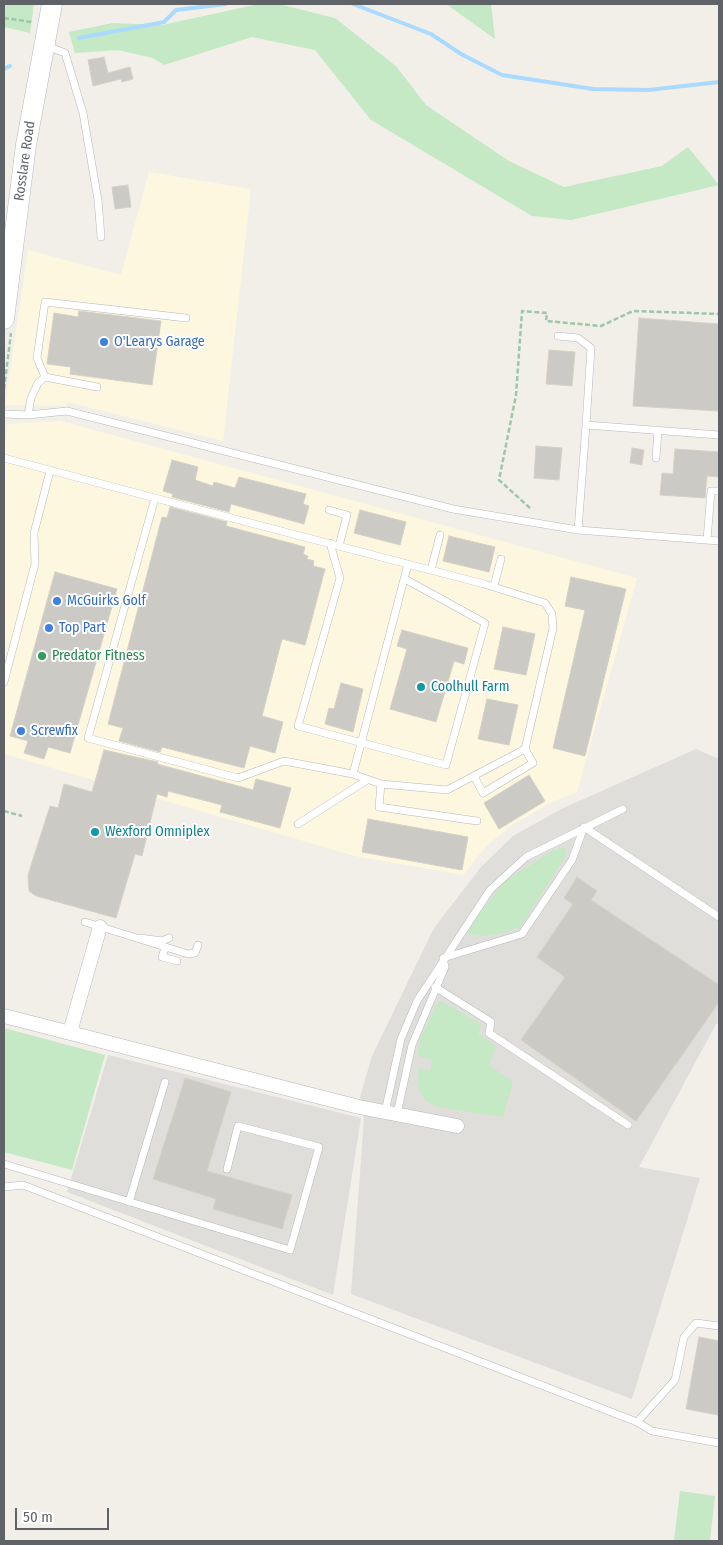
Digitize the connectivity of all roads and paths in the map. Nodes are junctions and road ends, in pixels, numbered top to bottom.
1 (52, 4) edge
2 (4, 18) edge
3 (48, 24) junction
4 (45, 45) junction
5 (101, 237) dead end
6 (719, 314) edge
7 (186, 318) dead end
8 (4, 319) edge
9 (558, 336) dead end
10 (45, 377) junction
11 (98, 387) dead end
12 (4, 414) edge
13 (28, 415) junction
14 (586, 424) junction
15 (658, 430) junction
16 (719, 435) edge
17 (4, 458) edge
18 (656, 458) dead end
19 (50, 471) junction
20 (719, 491) edge
21 (155, 498) junction
22 (530, 508) dead end
23 (330, 510) dead end
24 (578, 530) junction
25 (440, 535) dead end
26 (707, 540) junction
27 (719, 541) edge
28 (330, 543) junction
29 (339, 546) junction
30 (501, 559) dead end
31 (408, 564) junction
32 (431, 570) junction
33 (405, 579) junction
34 (494, 586) junction
35 (4, 682) edge
36 (361, 743) junction
37 (525, 749) junction
38 (354, 774) junction
39 (474, 776) junction
40 (367, 780) junction
41 (382, 784) junction
42 (623, 809) dead end
43 (4, 812) edge
44 (22, 816) dead end
45 (477, 821) dead end
46 (298, 824) dead end
47 (584, 827) junction
48 (719, 918) edge
49 (85, 922) dead end
50 (100, 927) junction
51 (140, 938) junction
52 (169, 938) dead end
53 (198, 945) dead end
54 (165, 948) junction
55 (443, 958) junction
56 (177, 961) dead end
57 (436, 986) junction
58 (4, 1016) edge
59 (70, 1032) junction
60 (165, 1082) dead end
61 (391, 1113) junction
62 (628, 1125) dead end
63 (458, 1126) dead end
64 (4, 1164) edge
65 (227, 1169) dead end
66 (4, 1186) edge
67 (129, 1202) junction
68 (719, 1326) edge
69 (637, 1422) junction
70 (719, 1443) edge

1 - 3 main road, Rosslare Road
2 - 3 path
3 - 4 main road, Rosslare Road
4 - 5 lane
4 - 8 main road, Rosslare Road
6 - 22 path
7 - 10 lane
9 - 14 lane
10 - 11 lane
10 - 13 lane
12 - 13 lane
13 - 24 lane
14 - 15 lane
14 - 24 lane
15 - 16 lane
15 - 18 lane
17 - 19 lane
19 - 21 lane
19 - 35 lane
20 - 26 lane
21 - 28 lane
21 - 38 lane
23 - 29 lane
24 - 26 lane
25 - 32 lane
26 - 27 lane
28 - 29 lane
28 - 36 lane
29 - 31 lane
30 - 34 lane
31 - 32 lane
31 - 33 lane
32 - 34 lane
33 - 36 lane
33 - 36 lane
34 - 37 lane
36 - 38 lane
37 - 39 lane
37 - 39 lane
38 - 40 lane
39 - 41 lane
40 - 41 lane
40 - 46 lane
41 - 45 lane
42 - 47 lane
43 - 44 path
47 - 48 lane
47 - 55 lane
47 - 55 lane
49 - 50 lane
50 - 51 lane
50 - 59 street
51 - 52 lane
51 - 54 lane
53 - 54 lane
54 - 56 lane
55 - 57 lane
55 - 61 lane
57 - 61 lane
57 - 62 lane
58 - 59 street
59 - 61 street
60 - 67 lane
61 - 63 street
64 - 67 lane
65 - 67 lane
66 - 69 lane
68 - 69 lane
69 - 70 lane

